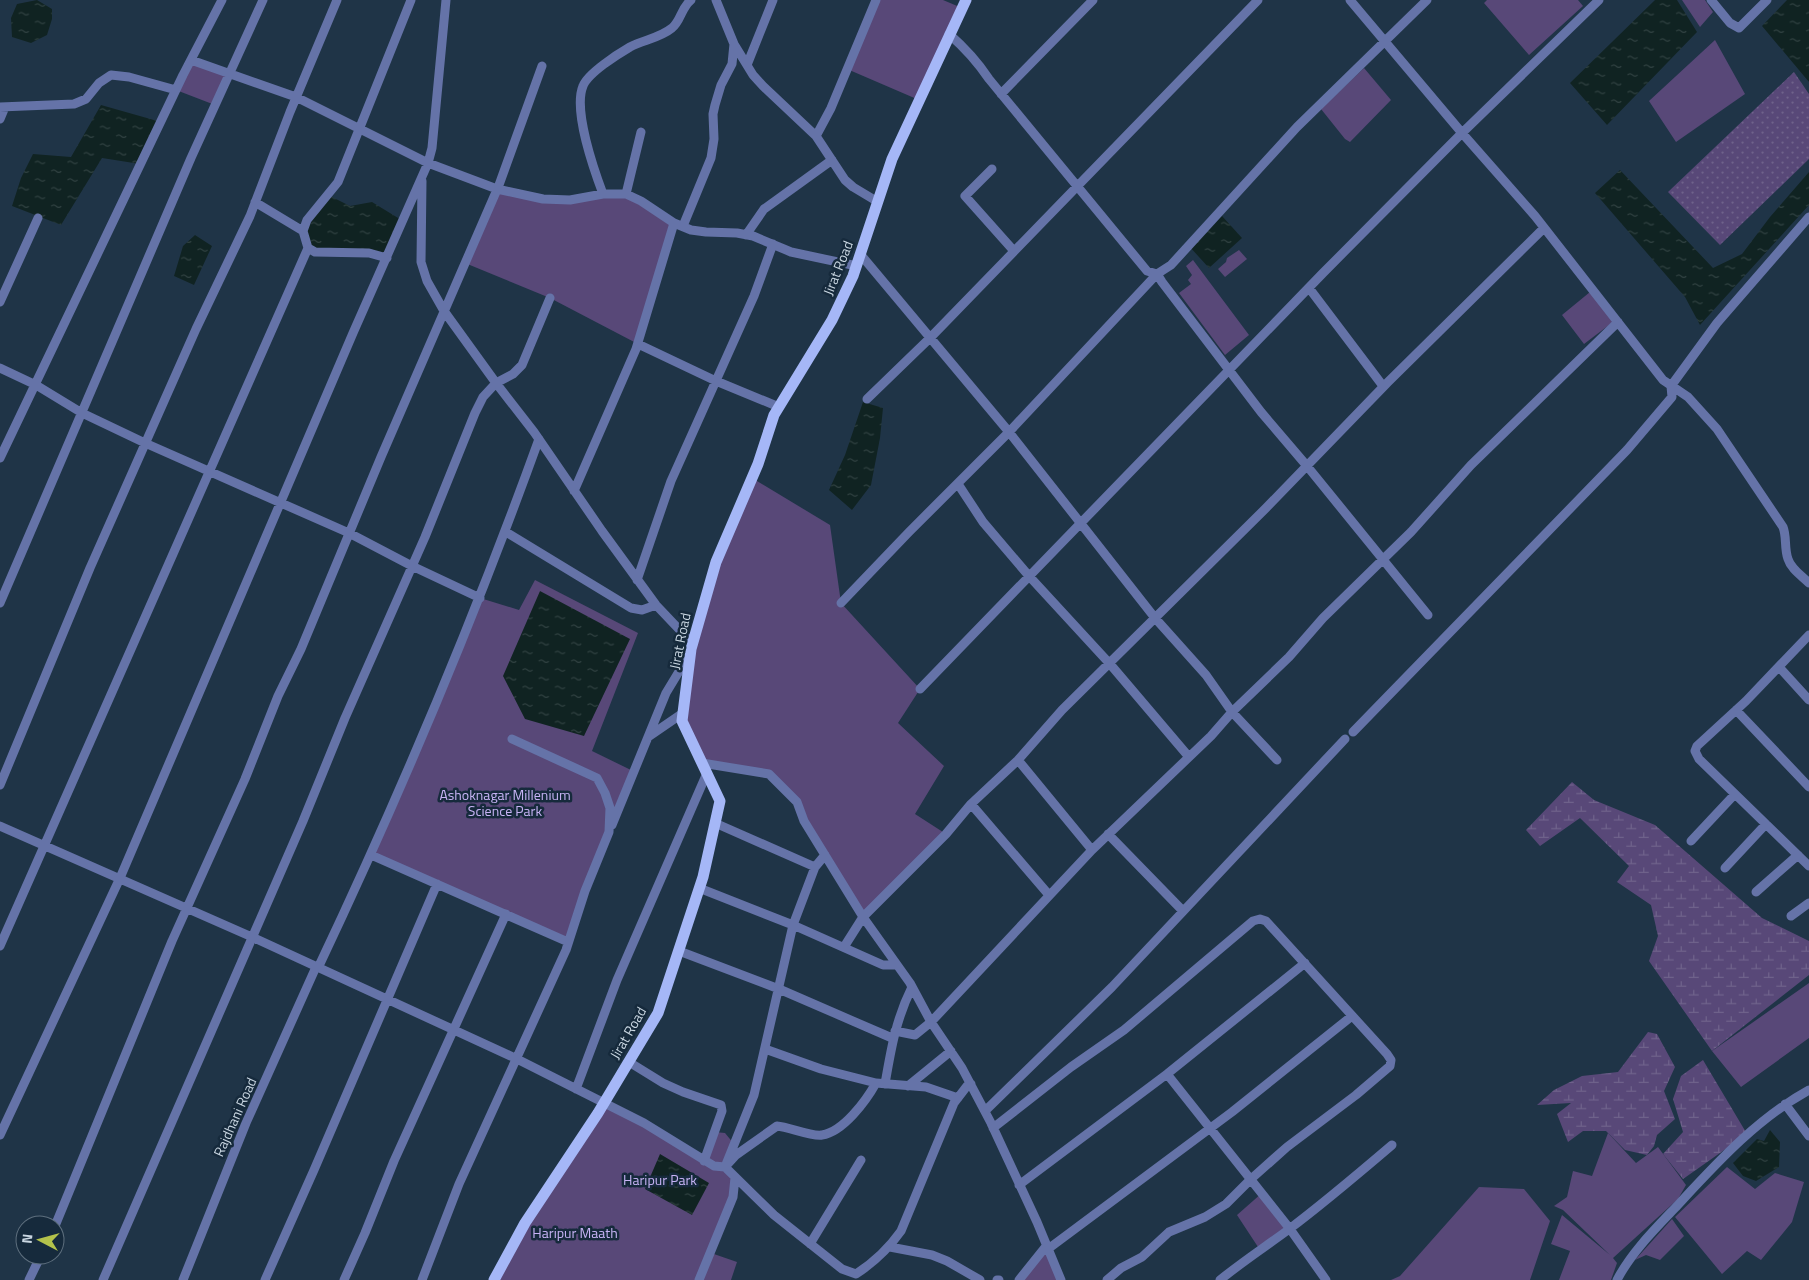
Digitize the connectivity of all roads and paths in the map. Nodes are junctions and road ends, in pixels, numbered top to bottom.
1 (222, 0) edge
2 (263, 0) edge
3 (337, 0) edge
4 (411, 0) edge
5 (446, 0) edge
6 (691, 0) edge
7 (716, 0) edge
8 (773, 0) edge
9 (876, 0) edge
10 (966, 0) edge
11 (1093, 0) edge
12 (1258, 0) edge
13 (1350, 0) edge
14 (1427, 0) edge
15 (1599, 0) edge
16 (1711, 0) edge
17 (1768, 0) edge
18 (949, 34) junction
19 (1386, 42) junction
20 (734, 44) junction
21 (191, 60) junction
22 (747, 65) junction
23 (542, 66) dead end
24 (229, 75) junction
25 (176, 90) junction
26 (1001, 94) junction
27 (296, 97) junction
28 (3, 107) edge
29 (0, 119) edge
30 (360, 130) junction
31 (641, 132) dead end
32 (1462, 133) junction
33 (816, 136) junction
34 (832, 160) junction
35 (428, 163) junction
36 (992, 169) dead end
37 (422, 176) junction
38 (1078, 186) junction
39 (498, 189) junction
40 (603, 194) junction
41 (626, 194) junction
42 (255, 202) junction
43 (878, 202) junction
44 (1809, 217) edge
45 (38, 218) dead end
46 (678, 224) junction
47 (1544, 228) junction
48 (303, 231) junction
49 (746, 235) junction
50 (773, 244) junction
51 (308, 248) junction
52 (1014, 251) junction
53 (861, 255) junction
54 (387, 258) junction
55 (857, 266) junction
56 (1157, 274) junction
57 (1308, 288) junction
58 (550, 298) dead end
59 (0, 302) edge
60 (444, 311) junction
61 (1618, 322) junction
62 (930, 338) junction
63 (638, 344) junction
64 (0, 368) edge
65 (1229, 370) junction
66 (716, 380) junction
67 (496, 383) junction
68 (36, 385) junction
69 (1383, 386) junction
70 (1671, 386) junction
71 (867, 399) dead end
72 (779, 407) junction
73 (82, 413) junction
74 (1009, 432) junction
75 (539, 439) junction
76 (145, 443) junction
77 (0, 458) edge
78 (1307, 466) junction
79 (209, 473) junction
80 (958, 484) junction
81 (574, 491) junction
82 (281, 502) junction
83 (1082, 522) junction
84 (506, 532) junction
85 (350, 533) junction
86 (1382, 560) junction
87 (412, 566) junction
88 (1029, 576) junction
89 (637, 580) junction
90 (1809, 583) edge
91 (480, 598) junction
92 (0, 602) edge
93 (841, 603) dead end
94 (656, 605) junction
95 (1428, 615) dead end
96 (1155, 618) junction
97 (1809, 635) edge
98 (692, 649) junction
99 (1110, 664) junction
100 (1779, 667) junction
101 (920, 689) dead end
102 (1809, 700) edge
103 (1736, 710) junction
104 (1232, 712) junction
105 (683, 713) junction
106 (1352, 732) dead end
107 (647, 737) junction
108 (512, 739) dead end
109 (1345, 739) dead end
110 (1189, 757) junction
111 (1018, 760) junction
112 (1277, 760) dead end
113 (705, 768) junction
114 (0, 784) edge
115 (1809, 787) edge
116 (1735, 794) junction
117 (971, 804) junction
118 (715, 823) junction
119 (1766, 824) junction
120 (0, 826) edge
121 (609, 832) junction
122 (1108, 834) junction
123 (1691, 841) dead end
124 (43, 845) junction
125 (1092, 850) junction
126 (370, 855) junction
127 (825, 855) junction
128 (1798, 855) junction
129 (1808, 864) edge
130 (815, 867) junction
131 (1725, 868) dead end
132 (120, 878) junction
133 (436, 884) junction
134 (699, 888) junction
135 (1756, 892) dead end
136 (1050, 895) junction
137 (1809, 902) edge
138 (186, 907) junction
139 (1183, 911) junction
140 (506, 914) junction
141 (1791, 916) dead end
142 (863, 917) junction
143 (793, 925) junction
144 (252, 937) junction
145 (568, 942) junction
146 (0, 946) edge
147 (844, 947) junction
148 (679, 951) junction
149 (1304, 963) junction
150 (897, 966) junction
151 (317, 968) junction
152 (912, 987) junction
153 (779, 989) junction
154 (387, 1000) junction
155 (1352, 1016) junction
156 (930, 1022) junction
157 (453, 1030) junction
158 (894, 1035) junction
159 (765, 1049) junction
160 (951, 1051) junction
161 (515, 1058) junction
162 (629, 1062) junction
163 (1166, 1074) junction
164 (881, 1084) junction
165 (971, 1084) junction
166 (908, 1086) junction
167 (576, 1089) junction
168 (1809, 1090) edge
169 (958, 1098) junction
170 (604, 1103) junction
171 (1785, 1104) junction
172 (985, 1111) junction
173 (993, 1128) junction
174 (1210, 1128) junction
175 (0, 1135) edge
176 (1809, 1136) edge
177 (1392, 1145) dead end
178 (861, 1160) dead end
179 (704, 1161) junction
180 (725, 1167) junction
181 (735, 1178) junction
182 (1251, 1179) junction
183 (1019, 1185) junction
184 (60, 1215) edge
185 (1290, 1228) junction
186 (810, 1244) junction
187 (890, 1247) junction
188 (1048, 1247) junction
189 (36, 1265) edge
190 (857, 1277) edge
191 (29, 1280) edge
192 (103, 1280) edge
193 (183, 1280) edge
194 (265, 1280) edge
195 (344, 1280) edge
196 (422, 1280) edge
197 (494, 1280) edge
198 (699, 1280) edge
199 (980, 1280) edge
200 (1019, 1280) edge
201 (1060, 1280) edge
202 (1107, 1280) edge
203 (1220, 1280) edge
204 (1326, 1280) edge
205 (1617, 1280) edge

1 - 21 street
2 - 24 street
3 - 27 street
4 - 30 street
5 - 35 street
6 - 40 street
7 - 20 street
8 - 22 street
9 - 33 street
10 - 18 main road, Jirat Road
11 - 26 street
12 - 38 street
13 - 19 street
14 - 19 street
15 - 32 street
16 - 17 street
18 - 26 street
18 - 43 main road, Jirat Road
19 - 32 street
19 - 56 street
20 - 22 street
20 - 46 street
21 - 24 street
21 - 25 street
22 - 33 street
23 - 39 street
24 - 27 street
24 - 73 street
25 - 28 street
25 - 68 street
26 - 38 street
27 - 30 street
27 - 42 street
28 - 29 street
30 - 35 street
30 - 48 street
31 - 41 street
32 - 47 street
32 - 57 street
33 - 34 street
34 - 43 street
34 - 49 street
35 - 37 street
35 - 39 street
36 - 52 street
37 - 54 street
37 - 60 street
38 - 52 street
38 - 56 street
39 - 40 street
39 - 60 street
40 - 41 street
41 - 46 street
42 - 48 street
42 - 76 street
43 - 53 main road, Jirat Road
44 - 70 street
45 - 59 street
46 - 49 street
46 - 63 street
47 - 61 street
47 - 69 street
48 - 51 street
49 - 50 street
50 - 55 street
50 - 66 street
51 - 54 street
51 - 79 street
52 - 62 street
53 - 55 main road, Jirat Road
53 - 62 street
54 - 82 street
55 - 72 main road, Jirat Road
56 - 65 street
56 - 74 street
57 - 65 street
57 - 69 street
58 - 67 street
60 - 67 street
60 - 85 street
61 - 70 street
61 - 86 street
62 - 71 street
62 - 74 street
63 - 66 street
63 - 81 street
64 - 68 street
65 - 78 street
65 - 83 street
66 - 72 street
66 - 89 street
67 - 75 street
67 - 87 street
68 - 73 street
68 - 77 street
69 - 78 street
70 - 90 street
70 - 106 street
72 - 98 main road, Jirat Road
73 - 76 street
73 - 92 street
74 - 80 street
74 - 83 street
75 - 81 street
75 - 84 street, Rajdhani Road
76 - 79 street
76 - 114 street
78 - 86 street
78 - 96 street
79 - 82 street
79 - 124 street
80 - 88 street
80 - 93 street
81 - 89 street
82 - 85 street
82 - 132 street
83 - 88 street
83 - 96 street
84 - 91 street, Rajdhani Road
84 - 94 street
85 - 87 street
85 - 138 street
86 - 95 street
86 - 104 street
87 - 91 street
87 - 144 street
88 - 99 street
88 - 101 street
89 - 94 street
91 - 126 street, Rajdhani Road
94 - 98 street
96 - 99 street
96 - 104 street
97 - 100 street
98 - 105 main road, Jirat Road
98 - 107 street
99 - 110 street
99 - 111 street
100 - 102 street
100 - 103 street
103 - 115 street
103 - 116 street
104 - 110 street
104 - 112 street
105 - 107 street
105 - 113 main road, Jirat Road
107 - 121 street
108 - 121 street
109 - 139 street
110 - 122 street
111 - 117 street
111 - 125 street
113 - 118 main road, Jirat Road
113 - 127 street
113 - 167 street
116 - 119 street
116 - 123 street
117 - 136 street
117 - 142 street
118 - 130 street
118 - 134 main road, Jirat Road
119 - 128 street
119 - 131 street
120 - 124 street
121 - 145 street
122 - 125 street
122 - 139 street
124 - 132 street
124 - 146 street
125 - 136 street
126 - 133 street
126 - 151 street, Rajdhani Road
127 - 130 street
127 - 142 street
128 - 129 street
128 - 135 street
130 - 143 street
132 - 138 street
132 - 175 street
133 - 140 street
133 - 154 street
134 - 143 street
134 - 148 main road, Jirat Road
136 - 156 street
137 - 141 street
138 - 144 street
138 - 184 street
139 - 172 street
140 - 145 street
140 - 157 street
142 - 147 street
142 - 150 street
143 - 147 street
143 - 153 street
144 - 151 street
144 - 192 street
145 - 161 street
147 - 150 street
148 - 153 street
148 - 162 main road, Jirat Road
149 - 155 street
149 - 163 street
149 - 173 street
150 - 152 street
151 - 154 street
151 - 193 street, Rajdhani Road
152 - 156 street
152 - 158 street
153 - 158 street
153 - 159 street
154 - 157 street
154 - 194 street
155 - 174 street
155 - 182 street
156 - 158 street
156 - 160 street
157 - 161 street
157 - 195 street
158 - 164 street
159 - 164 street
159 - 180 street
160 - 165 street
160 - 166 street
161 - 167 street
161 - 196 street
162 - 170 main road, Jirat Road
162 - 179 street
163 - 174 street
163 - 183 street
164 - 166 street
164 - 180 street
165 - 169 street
165 - 172 street
166 - 169 street
167 - 170 street
168 - 171 street
169 - 187 street
170 - 179 street
170 - 197 main road, Jirat Road
171 - 176 street
171 - 205 street
172 - 173 street
173 - 183 street
174 - 182 street
174 - 188 street
177 - 185 street
178 - 186 street
179 - 180 street
180 - 181 street
181 - 186 street
181 - 198 street
182 - 185 street
182 - 202 street
183 - 188 street
185 - 203 street
185 - 204 street
186 - 190 street
187 - 190 street
187 - 199 street
188 - 200 street
188 - 201 street
189 - 191 street

